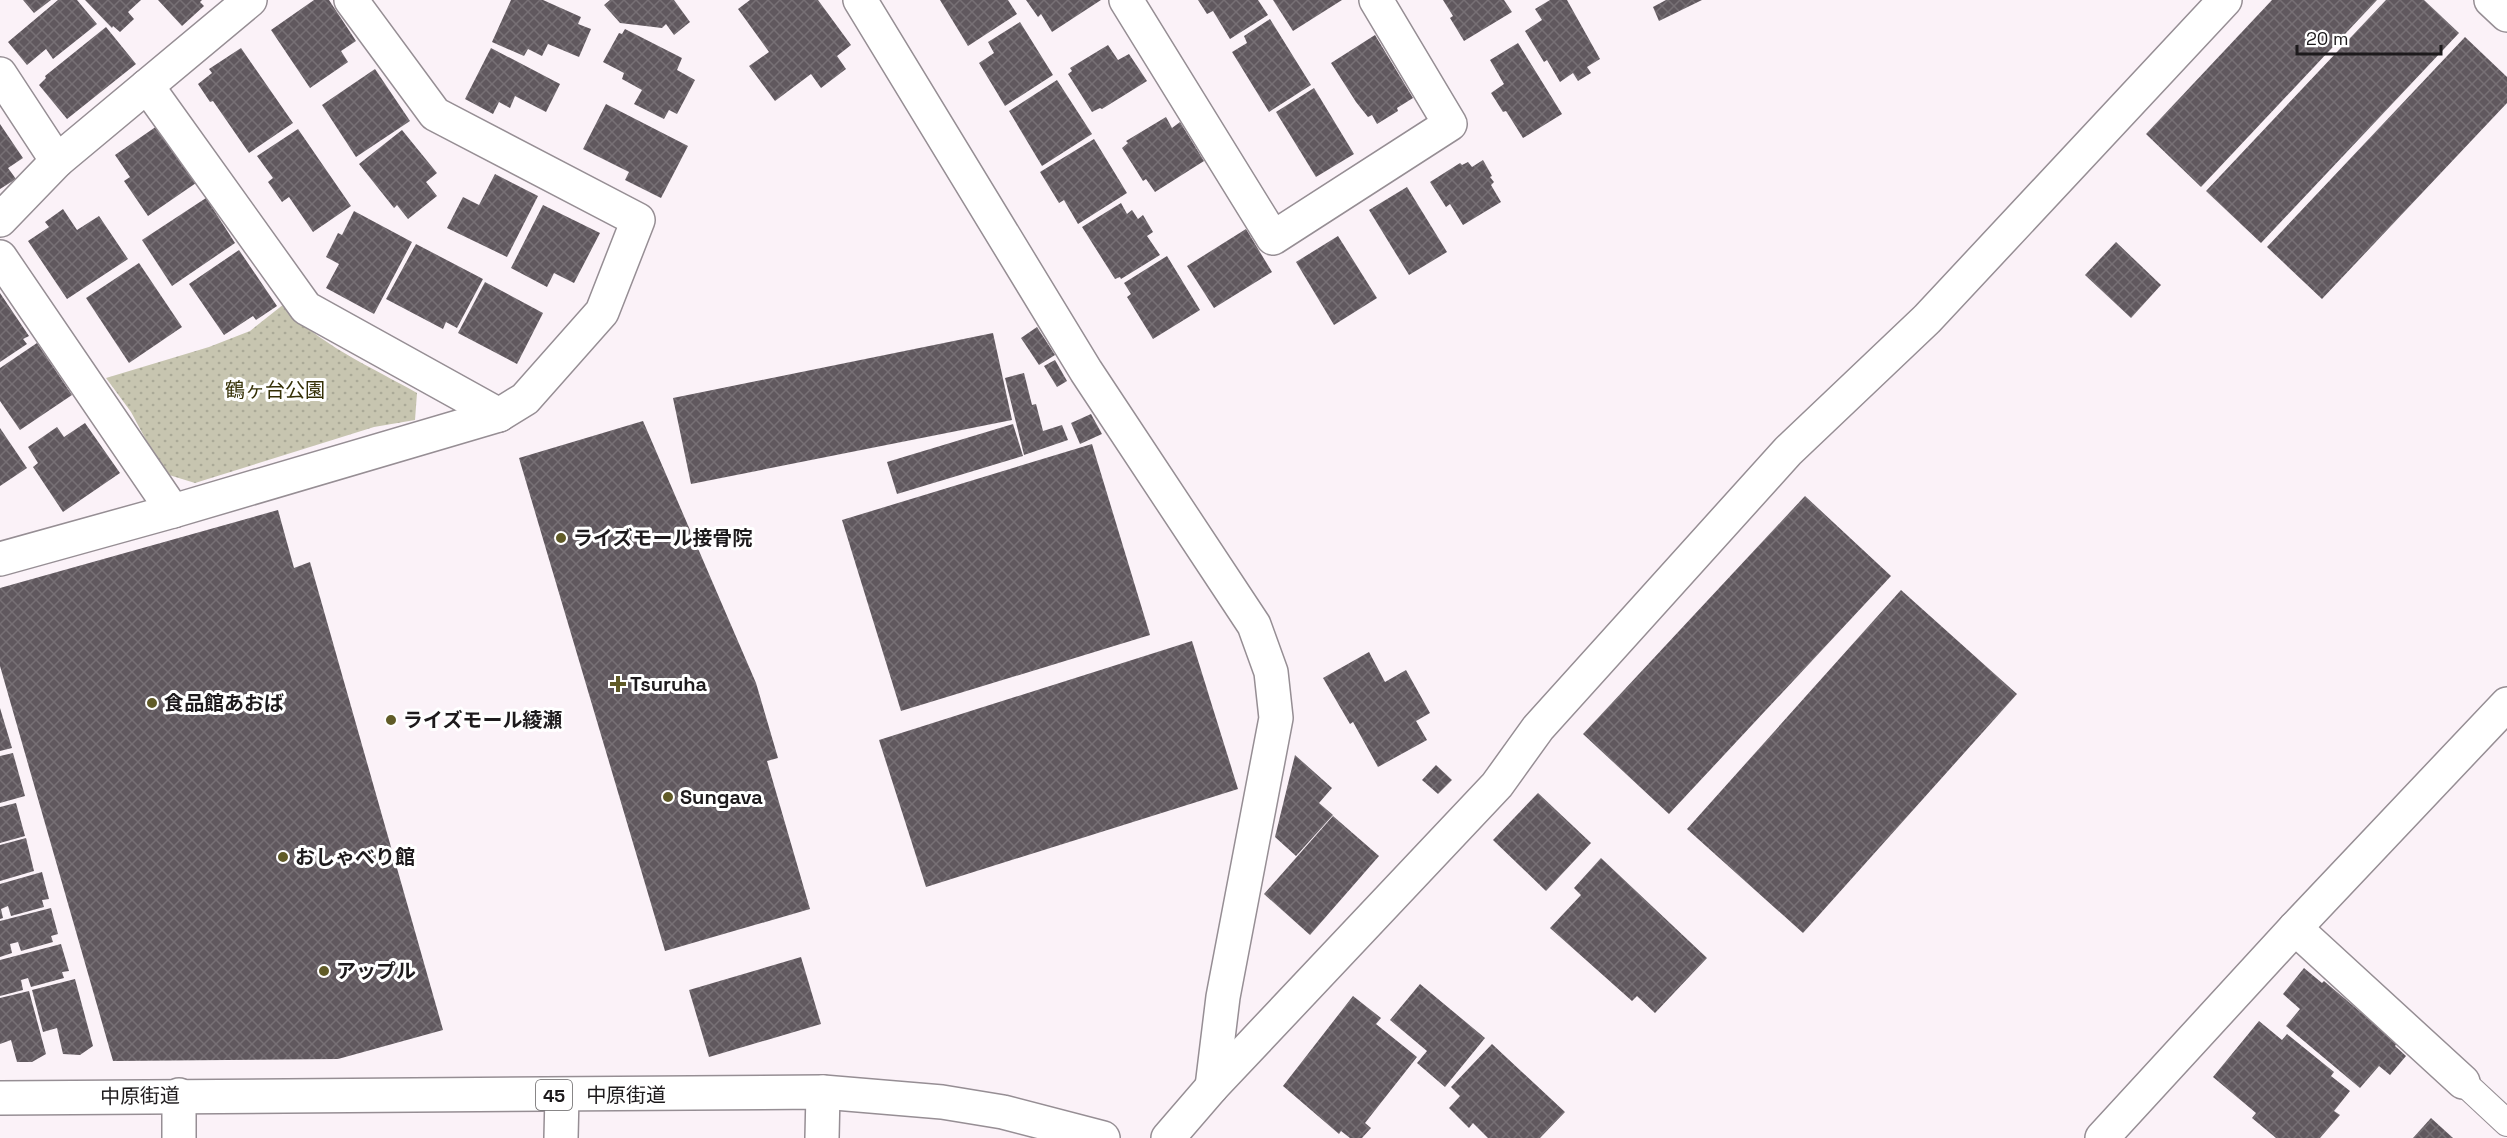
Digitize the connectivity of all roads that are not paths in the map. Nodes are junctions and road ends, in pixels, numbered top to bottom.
1 (250, 0) edge
2 (351, 0) edge
3 (860, 0) edge
4 (1126, 0) edge
5 (1376, 0) edge
6 (2225, 0) edge
7 (2492, 0) edge
8 (2507, 15) edge
9 (0, 74) edge
10 (147, 86) junction
11 (57, 161) junction
12 (0, 220) edge
13 (0, 257) edge
14 (498, 415) junction
15 (173, 511) junction
16 (0, 559) edge
17 (2507, 704) edge
18 (2295, 928) junction
19 (2463, 1082) joint
20 (1212, 1087) junction
21 (823, 1092) junction
22 (179, 1095) junction
23 (562, 1095) junction
24 (0, 1098) edge
25 (2507, 1123) edge
26 (179, 1138) edge
27 (561, 1138) edge
28 (822, 1138) edge
29 (1103, 1138) edge
30 (1168, 1138) edge
31 (2102, 1138) edge

1 - 10 street
2 - 14 street
3 - 20 street
4 - 5 street
6 - 20 street
7 - 8 street
9 - 11 street
10 - 11 street
10 - 14 street
11 - 12 street
13 - 15 street
14 - 15 street
15 - 16 street
17 - 18 street
18 - 19 street
18 - 31 street
19 - 25 lane
20 - 30 street
21 - 23 street, 中原街道 / 45
21 - 28 street
21 - 29 street, 中原街道 / 45
22 - 23 street, 中原街道 / 45
22 - 24 street, 中原街道 / 45
22 - 26 street
23 - 27 street

